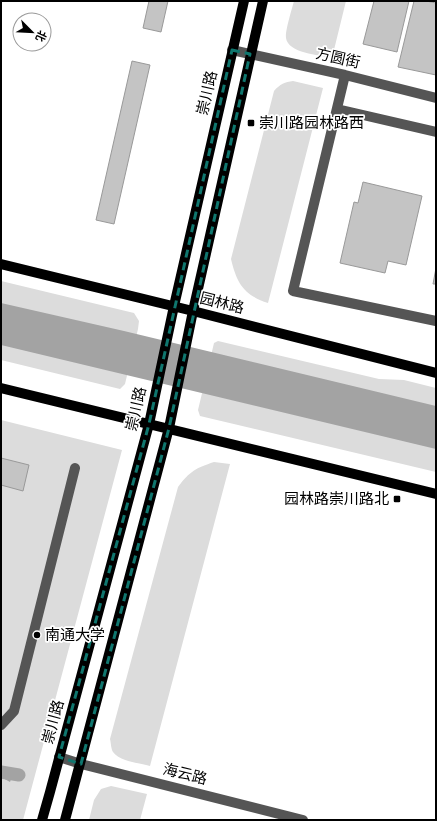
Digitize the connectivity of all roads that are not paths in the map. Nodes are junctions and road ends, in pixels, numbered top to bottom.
1 (244, 1) edge
2 (263, 1) edge
3 (232, 50) junction
4 (250, 54) junction
5 (345, 75) junction
6 (436, 98) edge
7 (337, 109) junction
8 (436, 132) edge
9 (1, 264) edge
10 (174, 306) junction
11 (193, 311) junction
12 (436, 321) edge
13 (436, 373) edge
14 (1, 388) edge
15 (149, 424) junction
16 (169, 428) junction
17 (75, 468) dead end
18 (436, 494) edge
19 (1, 725) edge
20 (59, 757) junction
21 (81, 764) junction
22 (42, 820) edge
23 (66, 820) edge
24 (303, 820) edge

1 - 3 main road, 崇川路
2 - 4 main road
3 - 4 street, 方圆街
3 - 10 main road, 崇川路
4 - 5 street, 方圆街
4 - 11 main road
5 - 6 street, 方圆街
5 - 7 street
7 - 8 street
7 - 12 street
9 - 10 main road, 园林路
10 - 11 main road, 园林路
10 - 15 main road, 崇川路
11 - 13 main road, 园林路
11 - 16 main road
14 - 15 main road
15 - 16 main road
15 - 20 main road, 崇川路
16 - 18 main road
16 - 21 main road
17 - 19 street
20 - 21 street, 海云路
20 - 22 main road, 崇川路
21 - 23 main road
21 - 24 street, 海云路

